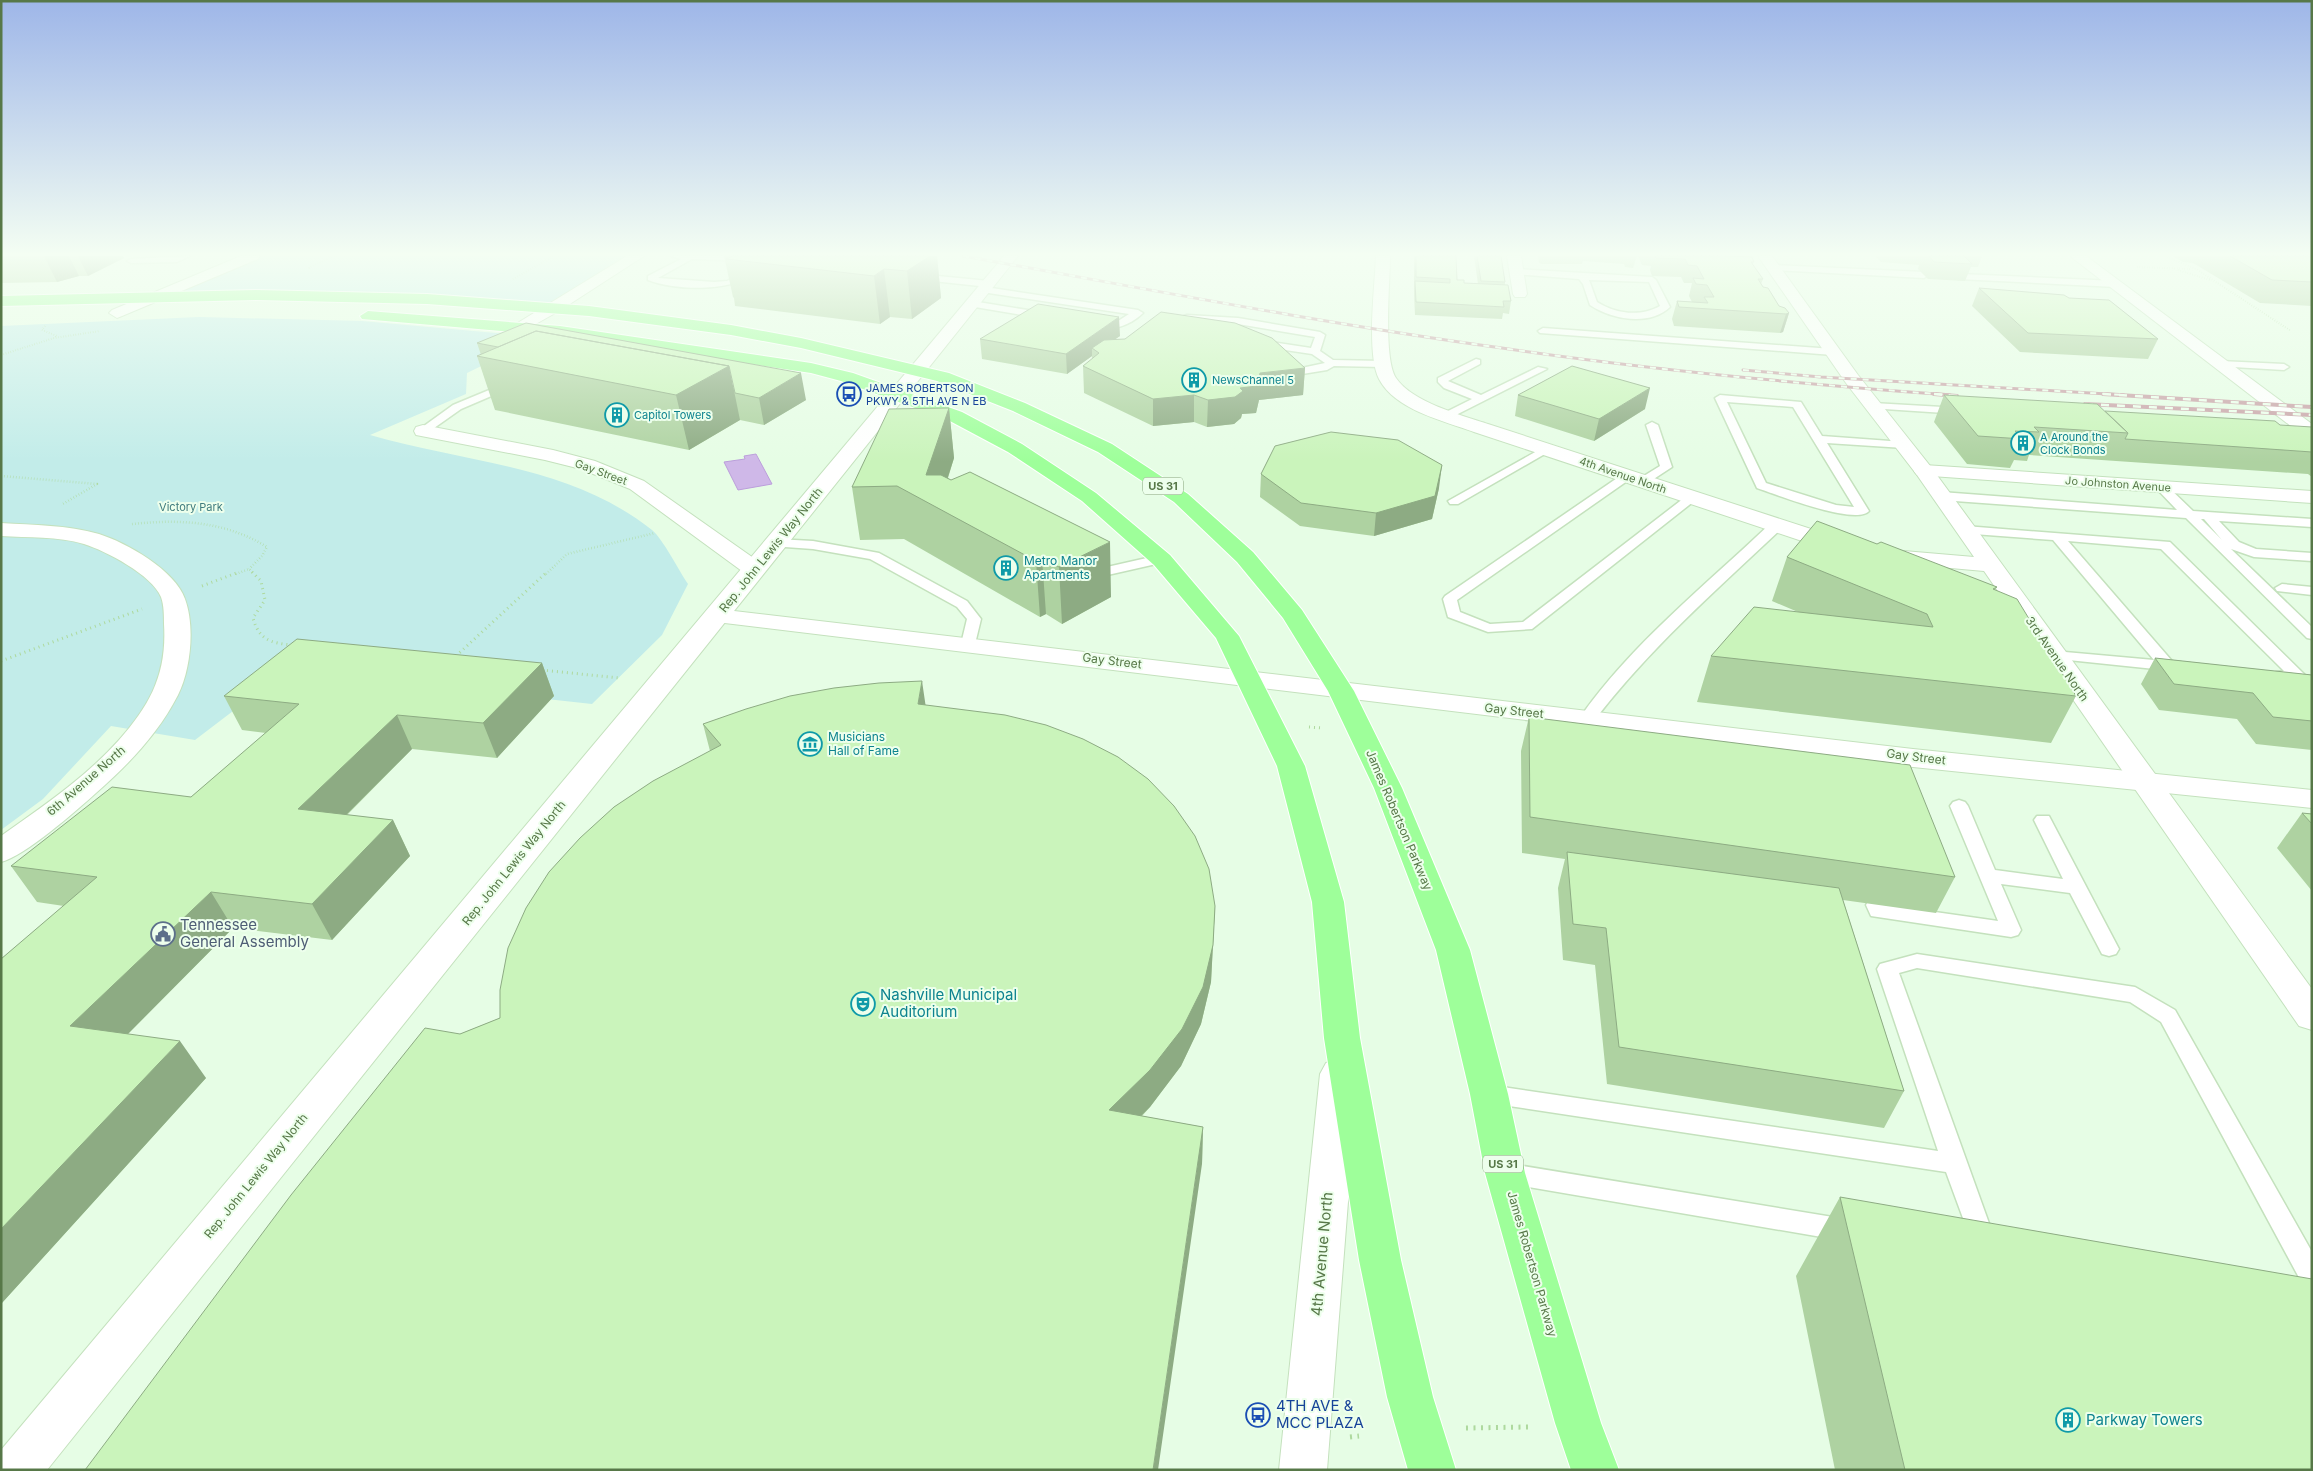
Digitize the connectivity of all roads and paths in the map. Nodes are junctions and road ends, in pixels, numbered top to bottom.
1 (47, 325) edge
2 (487, 325) edge
3 (523, 325) edge
4 (698, 325) edge
5 (955, 325) edge
6 (1180, 325) edge
7 (1259, 325) edge
8 (1383, 325) edge
9 (1814, 325) edge
10 (2169, 325) edge
11 (2281, 325) edge
12 (519, 327) junction
13 (1197, 329) edge
14 (1543, 331) dead end
15 (2291, 331) dead end
16 (1244, 340) edge
17 (1315, 352) junction
18 (1833, 352) junction
19 (1, 355) edge
20 (1476, 362) dead end
21 (1331, 363) junction
22 (1383, 364) junction
23 (2220, 364) junction
24 (2284, 366) dead end
25 (1542, 369) dead end
26 (918, 370) junction
27 (1296, 372) dead end
28 (506, 386) edge
29 (898, 395) junction
30 (1482, 399) junction
31 (1873, 406) junction
32 (1973, 412) edge
33 (1448, 416) junction
34 (1652, 424) dead end
35 (423, 431) joint
36 (2290, 432) edge
37 (2312, 433) edge
38 (1818, 439) junction
39 (1904, 445) junction
40 (1546, 449) junction
41 (1924, 471) junction
42 (2, 477) edge
43 (1635, 479) junction
44 (2161, 487) junction
45 (1941, 496) junction
46 (2312, 497) edge
47 (1692, 498) junction
48 (1454, 501) dead end
49 (2189, 515) junction
50 (2208, 516) junction
51 (2312, 523) edge
52 (1776, 526) junction
53 (9, 530) edge
54 (1966, 530) junction
55 (660, 532) dead end
56 (2057, 536) junction
57 (84, 538) junction
58 (776, 543) junction
59 (1866, 556) junction
60 (2312, 557) edge
61 (1160, 559) junction
62 (1990, 564) junction
63 (249, 569) junction
64 (754, 569) junction
65 (1081, 570) edge
66 (1925, 581) edge
67 (2282, 588) dead end
68 (2312, 591) edge
69 (173, 597) junction
70 (717, 616) junction
71 (2004, 621) edge
72 (2312, 635) edge
73 (968, 644) junction
74 (298, 646) edge
75 (2051, 650) junction
76 (1, 661) edge
77 (451, 661) edge
78 (2168, 665) junction
79 (2186, 667) edge
80 (540, 670) dead end
81 (2270, 674) edge
82 (619, 678) dead end
83 (1248, 678) junction
84 (1341, 690) junction
85 (1587, 719) junction
86 (2146, 784) junction
87 (2312, 799) edge
88 (1959, 806) dead end
89 (2043, 820) dead end
90 (1, 852) edge
91 (1988, 876) junction
92 (2076, 887) junction
93 (1876, 905) dead end
94 (2109, 949) dead end
95 (2168, 1016) joint
96 (2312, 1016) edge
97 (1342, 1038) junction
98 (1489, 1094) junction
99 (1954, 1163) junction
100 (1505, 1173) junction
101 (1872, 1234) edge
102 (1960, 1249) edge
103 (1994, 1255) joint
104 (2312, 1277) edge
105 (1528, 1427) dead end
106 (1460, 1428) dead end
107 (16, 1470) edge
108 (1302, 1470) edge
109 (1432, 1470) edge
110 (1595, 1470) edge

1 - 19 path
2 - 12 main road
3 - 12 street
4 - 26 main road, James Robertson Parkway / US 31
5 - 26 street, Rep. John Lewis Way North
6 - 13 lane
7 - 17 lane
8 - 22 street, 4th Avenue North
9 - 18 street, 3rd Avenue North
10 - 23 street
11 - 15 path
12 - 29 main road
14 - 18 lane
16 - 17 lane
17 - 21 lane
18 - 31 street, 3rd Avenue North
20 - 30 lane
21 - 22 lane
21 - 27 lane
22 - 33 street, 4th Avenue North
23 - 24 lane
23 - 37 street
25 - 30 lane
26 - 29 street, Rep. John Lewis Way North
26 - 84 main road, James Robertson Parkway / US 31
28 - 35 lane
29 - 58 street, Rep. John Lewis Way North
29 - 61 main road
30 - 33 lane
31 - 32 lane
31 - 39 street, 3rd Avenue North
33 - 40 street, 4th Avenue North
34 - 43 lane
35 - 64 street, Gay Street
36 - 37 lane
38 - 38 lane
38 - 39 lane
39 - 41 street, 3rd Avenue North
40 - 43 street, 4th Avenue North
40 - 48 lane
41 - 44 street, Jo Johnston Avenue
41 - 45 street, 3rd Avenue North
42 - 53 path
43 - 47 street, 4th Avenue North
43 - 47 lane
44 - 46 street, Jo Johnston Avenue
44 - 49 lane
45 - 49 lane
45 - 54 street, 3rd Avenue North
47 - 52 street, 4th Avenue North
49 - 50 lane
49 - 72 lane
50 - 51 lane
50 - 60 lane
52 - 59 street, 4th Avenue North
52 - 85 lane
53 - 57 street
54 - 56 lane
54 - 62 street, 3rd Avenue North
55 - 77 path
56 - 78 lane
56 - 81 lane
57 - 63 path
57 - 69 street
58 - 64 street, Rep. John Lewis Way North
58 - 73 lane
59 - 62 street
59 - 66 street
61 - 65 lane
61 - 83 main road
62 - 75 street, 3rd Avenue North
63 - 69 path
63 - 74 path
64 - 70 street, Rep. John Lewis Way North
67 - 68 lane
69 - 76 path
69 - 90 street, 6th Avenue North
70 - 73 street, Gay Street
70 - 107 street, Rep. John Lewis Way North
71 - 75 street
73 - 83 street, Gay Street
75 - 78 lane
75 - 86 street, 3rd Avenue North
78 - 79 lane
80 - 82 path
83 - 84 street, Gay Street
83 - 97 main road
84 - 85 street, Gay Street
84 - 98 main road, James Robertson Parkway / US 31
85 - 86 street, Gay Street
86 - 87 street, Gay Street
86 - 96 street, 3rd Avenue North
88 - 91 lane
89 - 92 lane
91 - 92 lane
91 - 93 lane
92 - 94 lane
95 - 99 lane
95 - 104 lane
97 - 108 street, 4th Avenue North
97 - 109 main road
98 - 99 lane
98 - 100 main road, James Robertson Parkway / US 31
99 - 103 lane
100 - 101 lane
100 - 110 main road, James Robertson Parkway / US 31
102 - 103 lane
105 - 106 path

